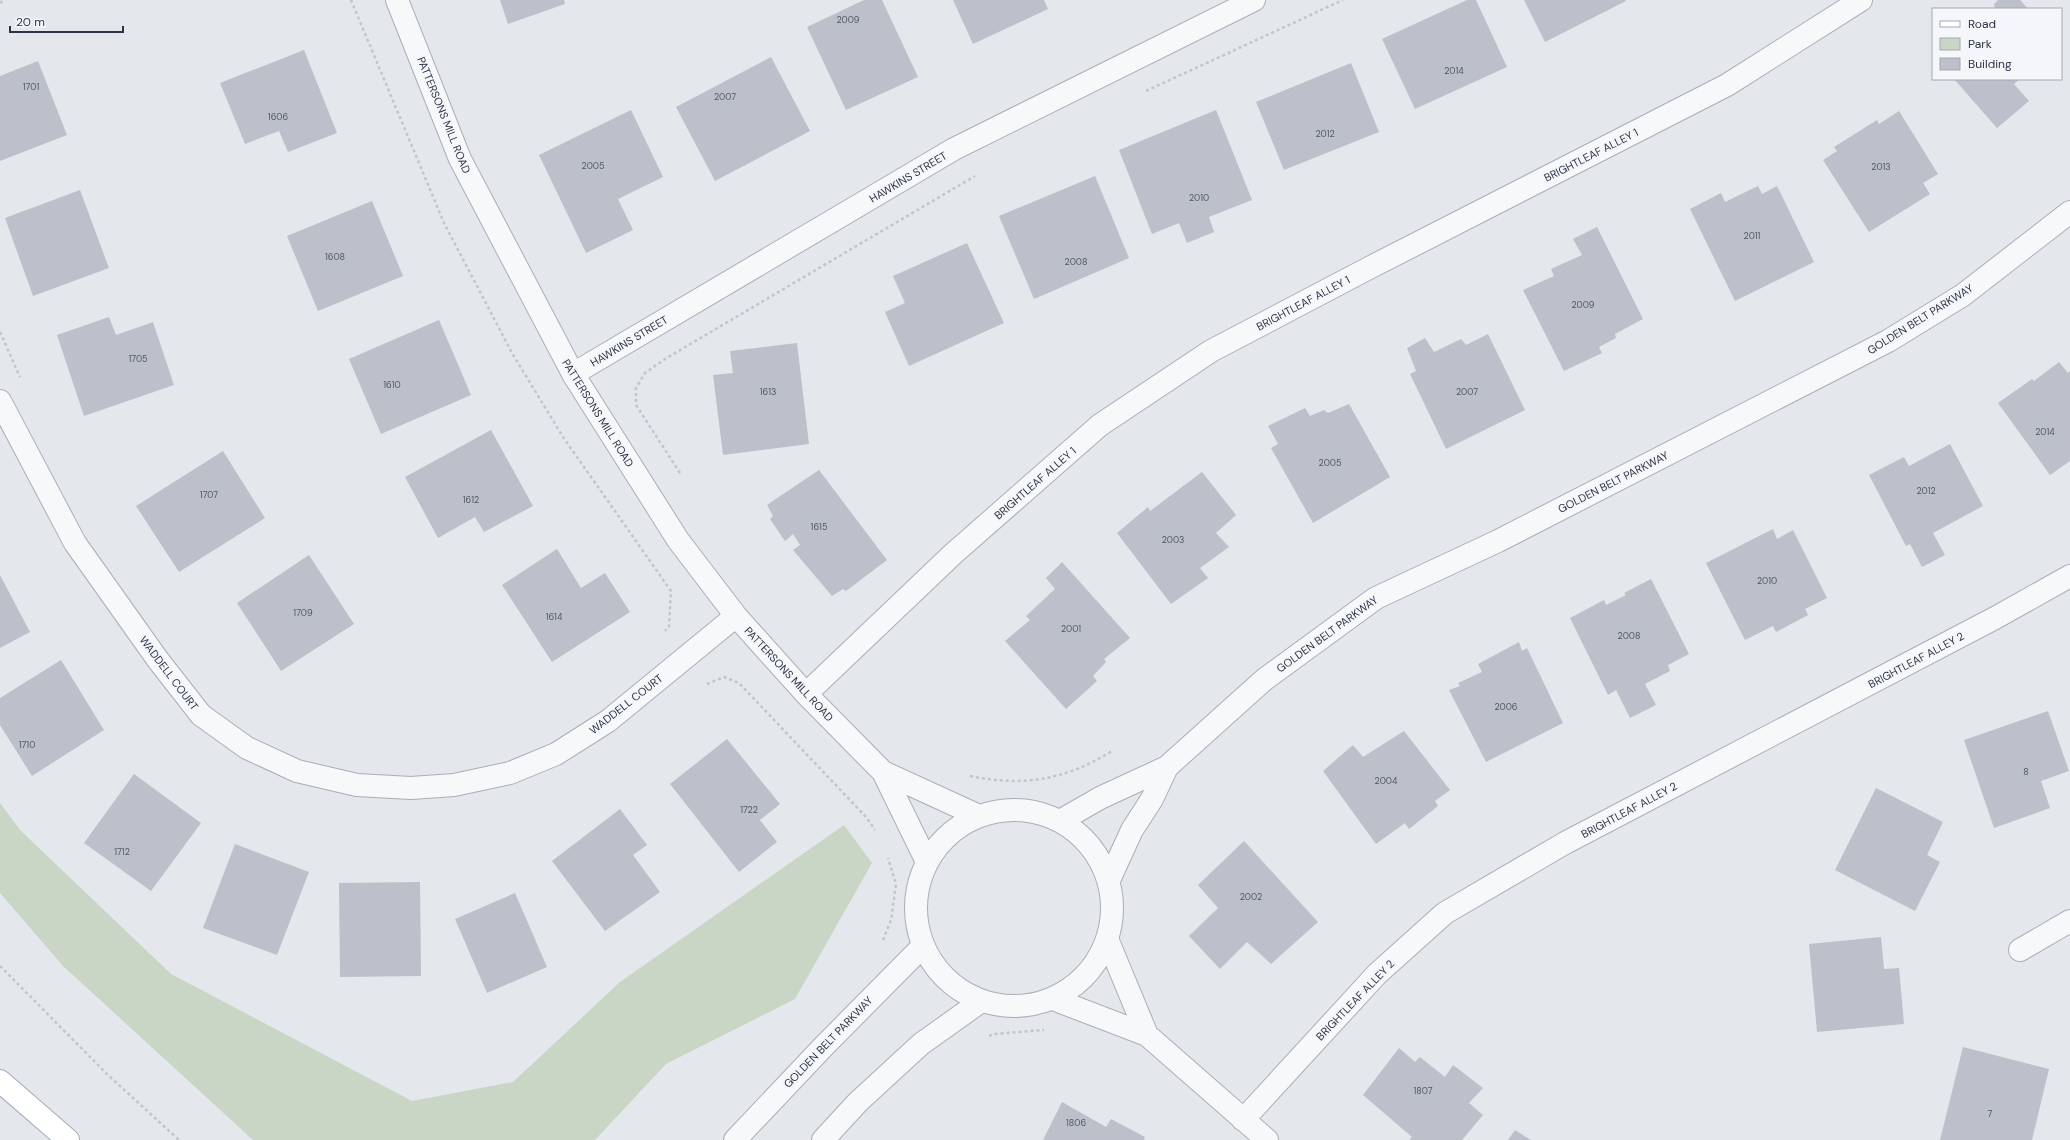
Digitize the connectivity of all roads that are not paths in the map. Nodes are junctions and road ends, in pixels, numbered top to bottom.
1 (397, 0) edge
2 (1254, 0) edge
3 (1861, 0) edge
4 (2070, 212) edge
5 (573, 374) junction
6 (0, 400) edge
7 (2070, 576) edge
8 (736, 616) junction
9 (806, 694) junction
10 (1167, 767) junction
11 (883, 772) junction
12 (979, 816) junction
13 (1060, 821) junction
14 (927, 862) junction
15 (1109, 880) junction
16 (2070, 921) edge
17 (1108, 941) junction
18 (923, 946) junction
19 (2020, 950) dead end
20 (1053, 1000) junction
21 (980, 1002) junction
22 (1147, 1035) junction
23 (0, 1081) edge
24 (1243, 1120) junction
25 (68, 1140) edge
26 (736, 1140) edge
27 (823, 1140) edge
28 (1267, 1140) edge

1 - 5 street, PATTERSONS MILL ROAD
2 - 5 street, HAWKINS STREET
3 - 9 street, BRIGHTLEAF ALLEY 1
4 - 10 street, GOLDEN BELT PARKWAY
5 - 8 street, PATTERSONS MILL ROAD
6 - 8 street, WADDELL COURT
7 - 24 street, BRIGHTLEAF ALLEY 2
8 - 9 street, PATTERSONS MILL ROAD
9 - 11 street, PATTERSONS MILL ROAD
10 - 13 street, GOLDEN BELT PARKWAY
10 - 15 street, GOLDEN BELT PARKWAY
11 - 12 street, PATTERSONS MILL ROAD
11 - 14 street, PATTERSONS MILL ROAD
12 - 13 street
12 - 14 street
13 - 15 street
14 - 18 street
15 - 17 street
16 - 19 street
17 - 20 street
17 - 22 street
18 - 21 street
18 - 26 street, GOLDEN BELT PARKWAY
20 - 21 street
20 - 22 street
21 - 27 street
22 - 24 street
23 - 25 main road
24 - 28 street

